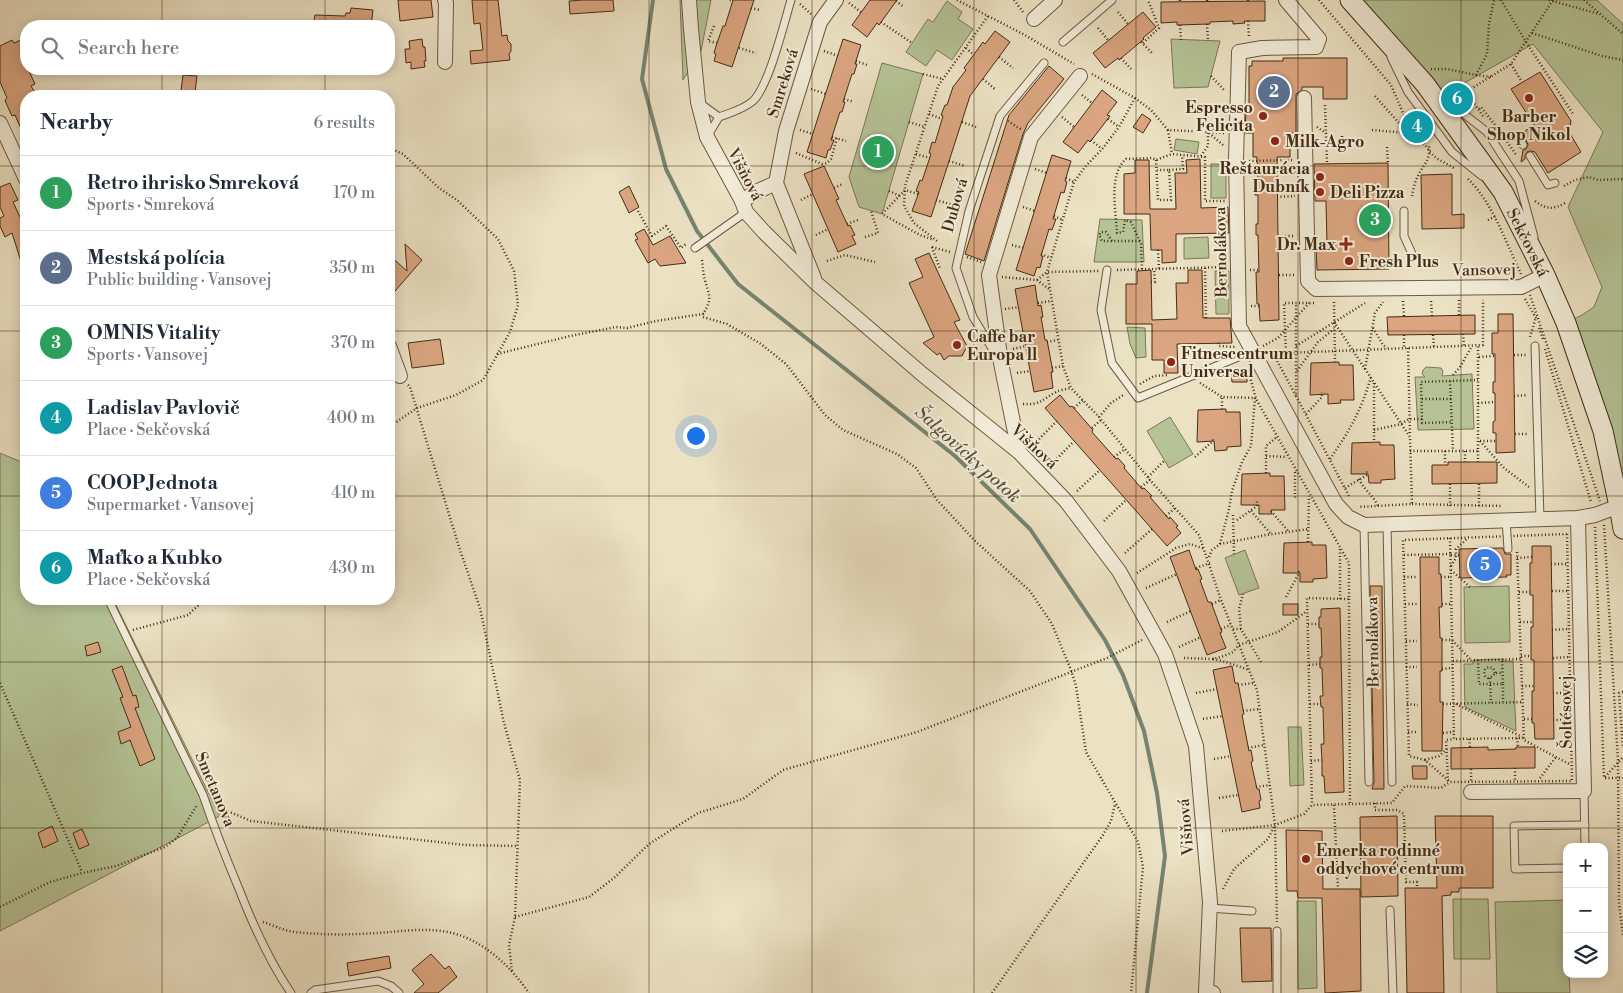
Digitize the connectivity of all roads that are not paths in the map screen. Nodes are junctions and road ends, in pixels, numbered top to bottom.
1 (445, 0) edge
2 (690, 0) edge
3 (791, 0) edge
4 (1055, 0) edge
5 (1112, 0) edge
6 (1286, 0) edge
7 (1350, 0) edge
8 (843, 1) edge
9 (1029, 15) road end
10 (1379, 32) junction
11 (1063, 42) dead end
12 (445, 62) dead end
13 (1044, 63) dead end
14 (1082, 72) road end
15 (1420, 78) junction
16 (1304, 98) dead end
17 (698, 102) junction
18 (718, 117) junction
19 (0, 123) edge
20 (1517, 135) dead end
21 (707, 137) junction
22 (1523, 145) dead end
23 (1530, 156) dead end
24 (20, 166) edge
25 (776, 183) junction
26 (1557, 186) road end
27 (1503, 192) junction
28 (744, 206) junction
29 (1404, 211) dead end
30 (696, 248) dead end
31 (1413, 256) dead end
32 (1107, 270) road end
33 (1545, 276) junction
34 (816, 283) junction
35 (1531, 346) road end
36 (1257, 349) junction
37 (395, 362) edge
38 (1001, 364) junction
39 (400, 376) road end
40 (1018, 452) junction
41 (1619, 506) junction
42 (1578, 518) junction
43 (1540, 519) junction
44 (1506, 520) junction
45 (1387, 524) junction
46 (1364, 525) junction
47 (1623, 529) edge
48 (1508, 549) dead end
49 (111, 605) edge
50 (1369, 782) dead end
51 (1392, 782) dead end
52 (1471, 787) road end
53 (1584, 791) junction
54 (1585, 825) junction
55 (1585, 843) edge
56 (1563, 868) edge
57 (1209, 908) junction
58 (1390, 910) dead end
59 (1252, 911) dead end
60 (1277, 931) road end
61 (291, 993) edge
62 (311, 993) edge
63 (399, 993) edge
64 (1213, 993) edge
65 (1277, 993) edge
66 (1393, 993) edge

1 - 12 street
2 - 17 street, Višňová
3 - 18 lane, Smreková
4 - 9 street
5 - 11 lane
6 - 36 street, Bernolákova
7 - 10 street, Sekčovská
8 - 25 street, Smreková
10 - 15 street, Sekčovská
10 - 27 lane
13 - 38 lane, Dubová
14 - 38 street, Dubová
15 - 27 street, Sekčovská
15 - 33 lane
16 - 33 street, Vansovej
17 - 18 lane
17 - 21 street, Višňová
18 - 21 lane
19 - 24 street
20 - 22 lane
21 - 28 street, Višňová
23 - 26 lane
25 - 28 street
25 - 34 street
27 - 33 street, Sekčovská
28 - 30 lane
28 - 34 street, Višňová
29 - 31 lane
32 - 36 lane
33 - 41 street, Sekčovská
34 - 40 street, Višňová
35 - 43 lane
36 - 46 street, Bernolákova
37 - 39 street
38 - 40 street, Dubová
40 - 57 street, Višňová
41 - 42 street
41 - 47 street, Sekčovská
42 - 43 street
42 - 53 street, Šoltésovej
43 - 44 street
44 - 45 street
44 - 48 lane
45 - 46 street
45 - 51 lane, Bernolákova
46 - 50 lane, Bernolákova
49 - 61 lane, Smetanova
52 - 53 street
53 - 54 lane
54 - 55 lane
54 - 56 lane
57 - 59 lane
57 - 64 street, Višňová
58 - 66 lane
60 - 65 lane
62 - 63 lane

